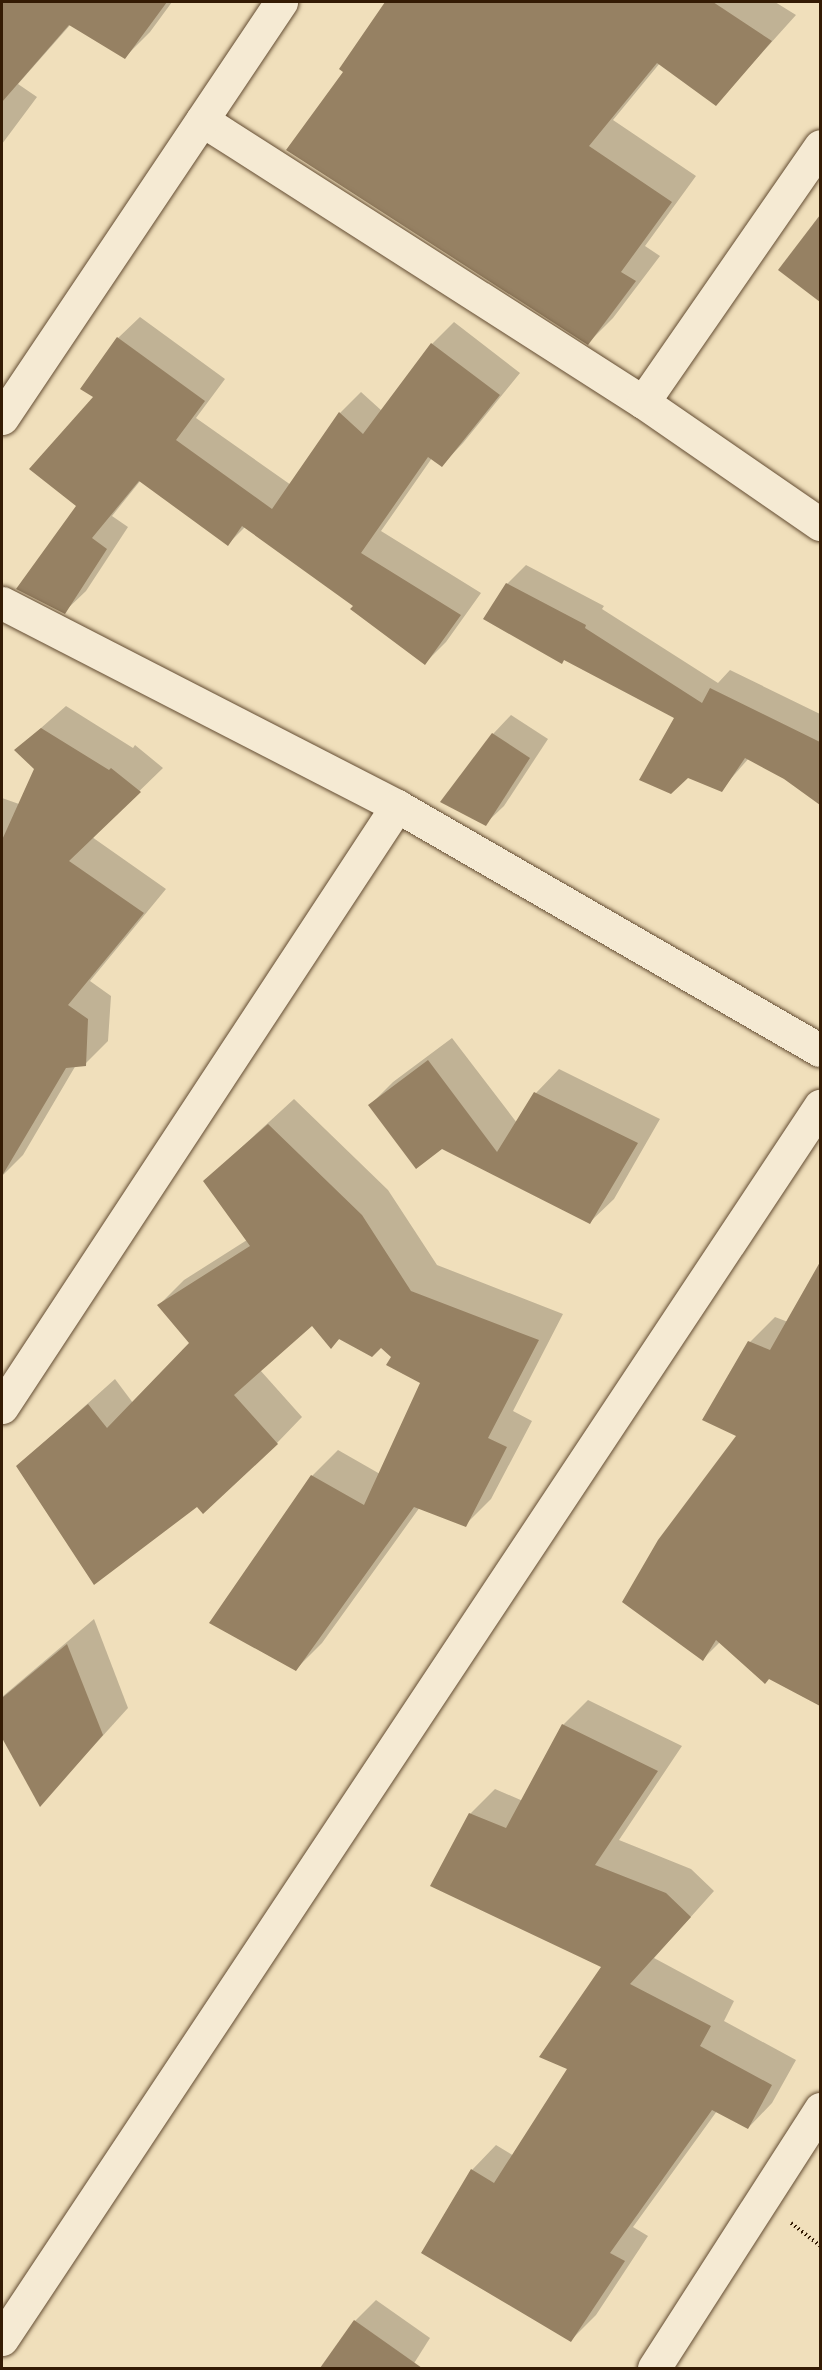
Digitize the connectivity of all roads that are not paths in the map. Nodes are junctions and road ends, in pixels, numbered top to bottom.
1 (281, 2) edge
2 (202, 120) junction
3 (820, 146) edge
4 (643, 402) junction
5 (2, 418) edge
6 (820, 524) edge
7 (2, 603) edge
8 (397, 806) junction
9 (820, 1050) edge
10 (820, 1106) edge
11 (2, 1407) edge
12 (820, 2109) edge
13 (2, 2339) edge
14 (654, 2368) edge

1 - 2 street
2 - 4 street
2 - 5 street
3 - 4 street
4 - 6 street
7 - 8 street
8 - 9 street
8 - 11 street
10 - 13 street
12 - 14 street

